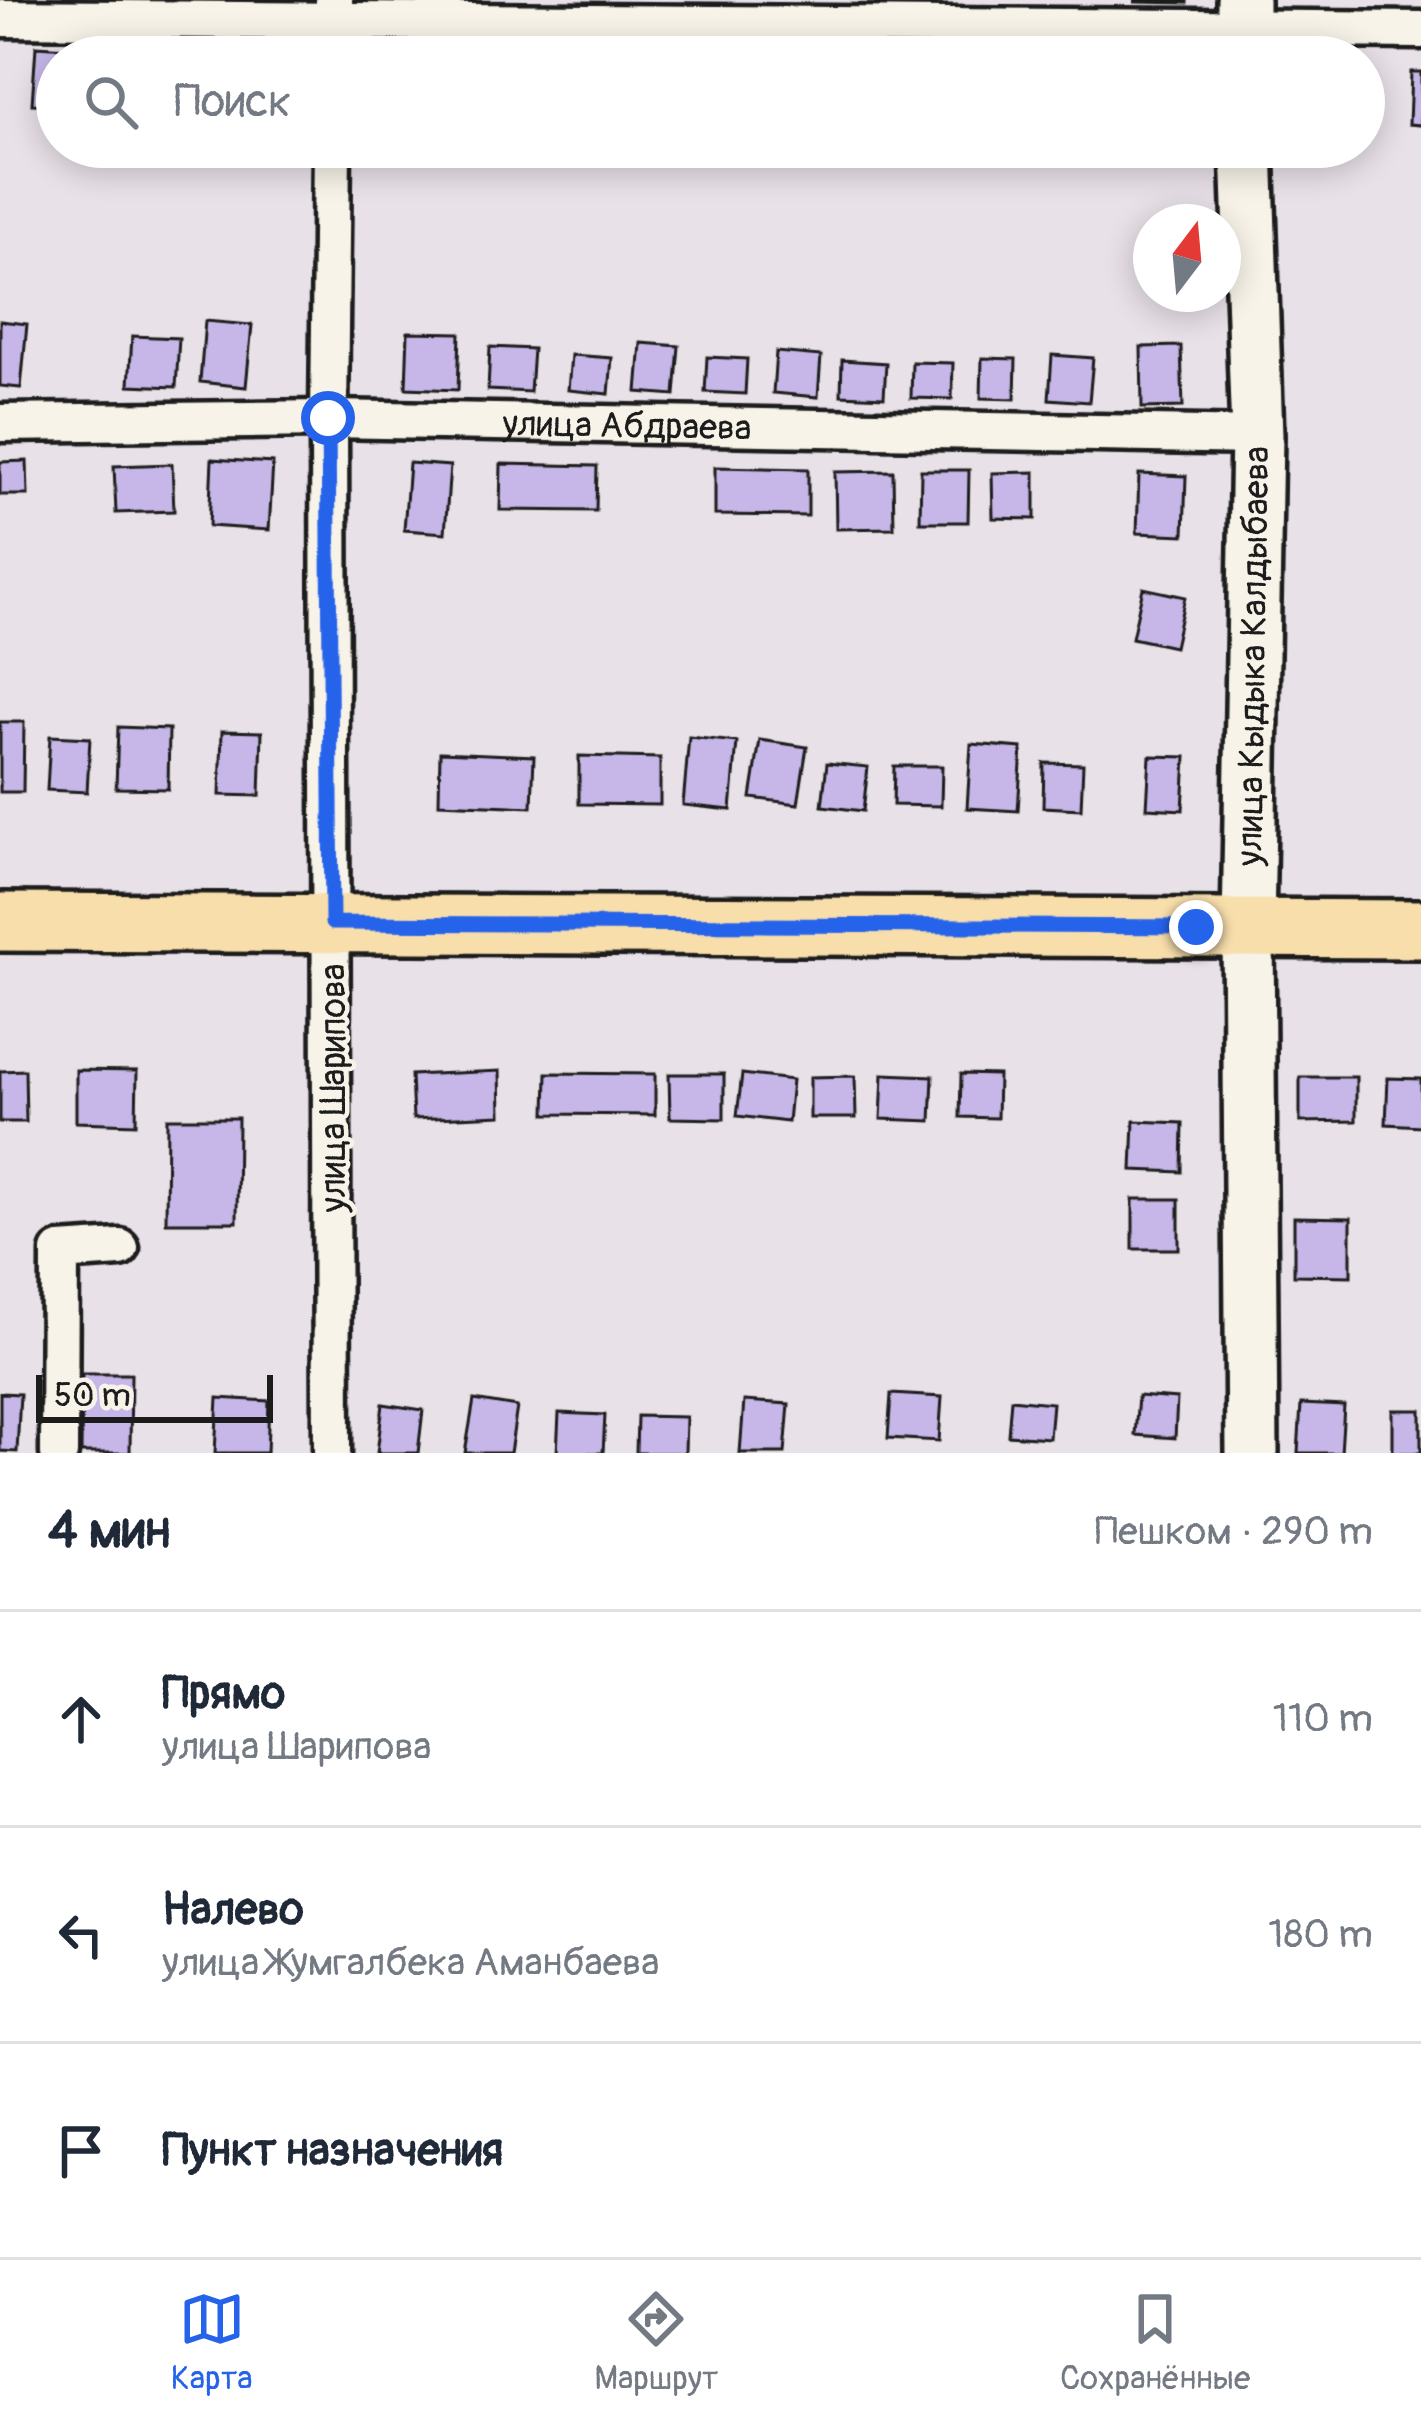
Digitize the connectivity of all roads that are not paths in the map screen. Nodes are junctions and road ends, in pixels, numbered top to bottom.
1 (334, 10) edge
2 (0, 18) edge
3 (1243, 29) edge
4 (1421, 30) edge
5 (332, 168) edge
6 (1247, 168) edge
7 (328, 418) junction
8 (0, 423) edge
9 (1257, 436) junction
10 (0, 922) edge
11 (332, 923) junction
12 (1248, 928) junction
13 (1421, 928) edge
14 (120, 1248) dead end
15 (59, 1453) edge
16 (332, 1453) edge
17 (1252, 1453) edge

1 - 2 street
1 - 3 street
3 - 4 street
5 - 7 street, улица Шарипова
6 - 9 street, улица Кыдыка Калдыбаева
7 - 8 street, улица Абдраева
7 - 9 street, улица Абдраева
7 - 11 street, улица Шарипова
9 - 12 street, улица Кыдыка Калдыбаева
10 - 11 main road
11 - 12 main road
11 - 16 street, улица Шарипова
12 - 13 main road
12 - 17 street, улица Кыдыка Калдыбаева
14 - 15 street

